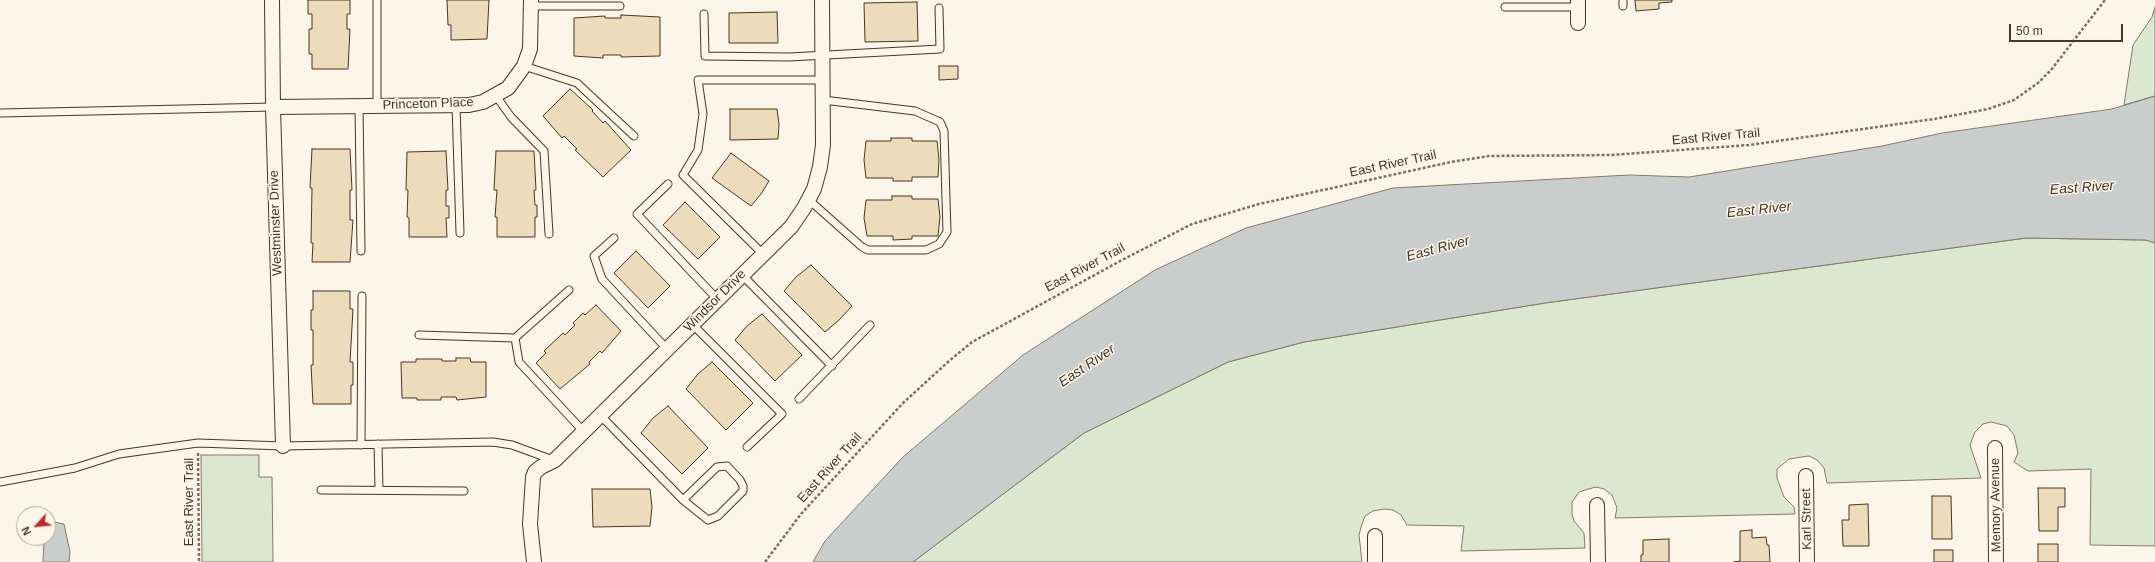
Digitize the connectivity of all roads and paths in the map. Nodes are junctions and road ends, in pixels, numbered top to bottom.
1 (272, 0) edge
2 (377, 0) edge
3 (822, 0) edge
4 (2105, 0) edge
5 (531, 3) edge
6 (1578, 3) edge
7 (620, 6) dead end
8 (1505, 7) dead end
9 (939, 8) dead end
10 (704, 14) dead end
11 (1578, 23) dead end
12 (822, 54) junction
13 (524, 66) junction
14 (823, 80) junction
15 (496, 96) junction
16 (823, 100) junction
17 (456, 105) junction
18 (359, 106) junction
19 (377, 106) junction
20 (273, 107) junction
21 (0, 113) edge
22 (634, 136) dead end
23 (668, 184) dead end
24 (809, 200) junction
25 (460, 233) dead end
26 (549, 234) dead end
27 (614, 238) dead end
28 (361, 251) dead end
29 (763, 254) junction
30 (742, 275) junction
31 (569, 290) dead end
32 (362, 296) dead end
33 (717, 299) junction
34 (692, 324) junction
35 (870, 325) dead end
36 (419, 335) dead end
37 (515, 338) junction
38 (667, 349) junction
39 (832, 366) junction
40 (799, 400) dead end
41 (600, 415) junction
42 (583, 432) junction
43 (198, 443) junction
44 (378, 444) junction
45 (361, 445) junction
46 (283, 446) junction
47 (747, 447) dead end
48 (1995, 448) dead end
49 (555, 460) junction
50 (1806, 476) dead end
51 (0, 482) edge
52 (321, 490) dead end
53 (379, 490) junction
54 (464, 491) dead end
55 (683, 500) junction
56 (1597, 505) dead end
57 (1375, 536) dead end
58 (199, 562) edge
59 (534, 562) edge
60 (765, 562) edge
61 (1375, 562) edge
62 (1598, 562) edge
63 (1807, 562) edge
64 (1996, 562) edge

1 - 20 street, Westminster Drive
2 - 19 lane
3 - 12 street, Windsor Drive
4 - 60 path, East River Trail
5 - 7 lane
5 - 13 street, Princeton Place
6 - 8 lane
6 - 11 street
9 - 12 lane
10 - 12 lane
12 - 14 street, Windsor Drive
13 - 15 street, Princeton Place
13 - 22 lane
14 - 16 street, Windsor Drive
14 - 29 lane
15 - 17 street, Princeton Place
15 - 26 lane
16 - 24 street, Windsor Drive
16 - 24 lane
17 - 19 street, Princeton Place
17 - 25 lane
18 - 19 street, Princeton Place
18 - 20 street, Princeton Place
18 - 28 lane
20 - 21 lane
20 - 46 street, Westminster Drive
23 - 33 lane
24 - 29 street, Windsor Drive
27 - 38 lane
29 - 30 street, Windsor Drive
30 - 33 street, Windsor Drive
30 - 39 lane
31 - 37 lane
32 - 45 lane
33 - 34 street, Windsor Drive
34 - 38 street, Windsor Drive
34 - 47 lane
35 - 39 lane
36 - 37 lane
37 - 42 lane
38 - 41 street, Windsor Drive
39 - 40 lane
41 - 42 street, Windsor Drive
41 - 55 lane
42 - 49 street, Windsor Drive
43 - 46 lane
43 - 51 lane
43 - 58 path, East River Trail
44 - 45 lane
44 - 49 lane
44 - 53 lane
45 - 46 lane
48 - 64 street, Memory Avenue
49 - 59 street, Windsor Drive
50 - 63 street, Karl Street
52 - 53 lane
53 - 54 lane
55 - 55 lane
56 - 62 street
57 - 61 street

